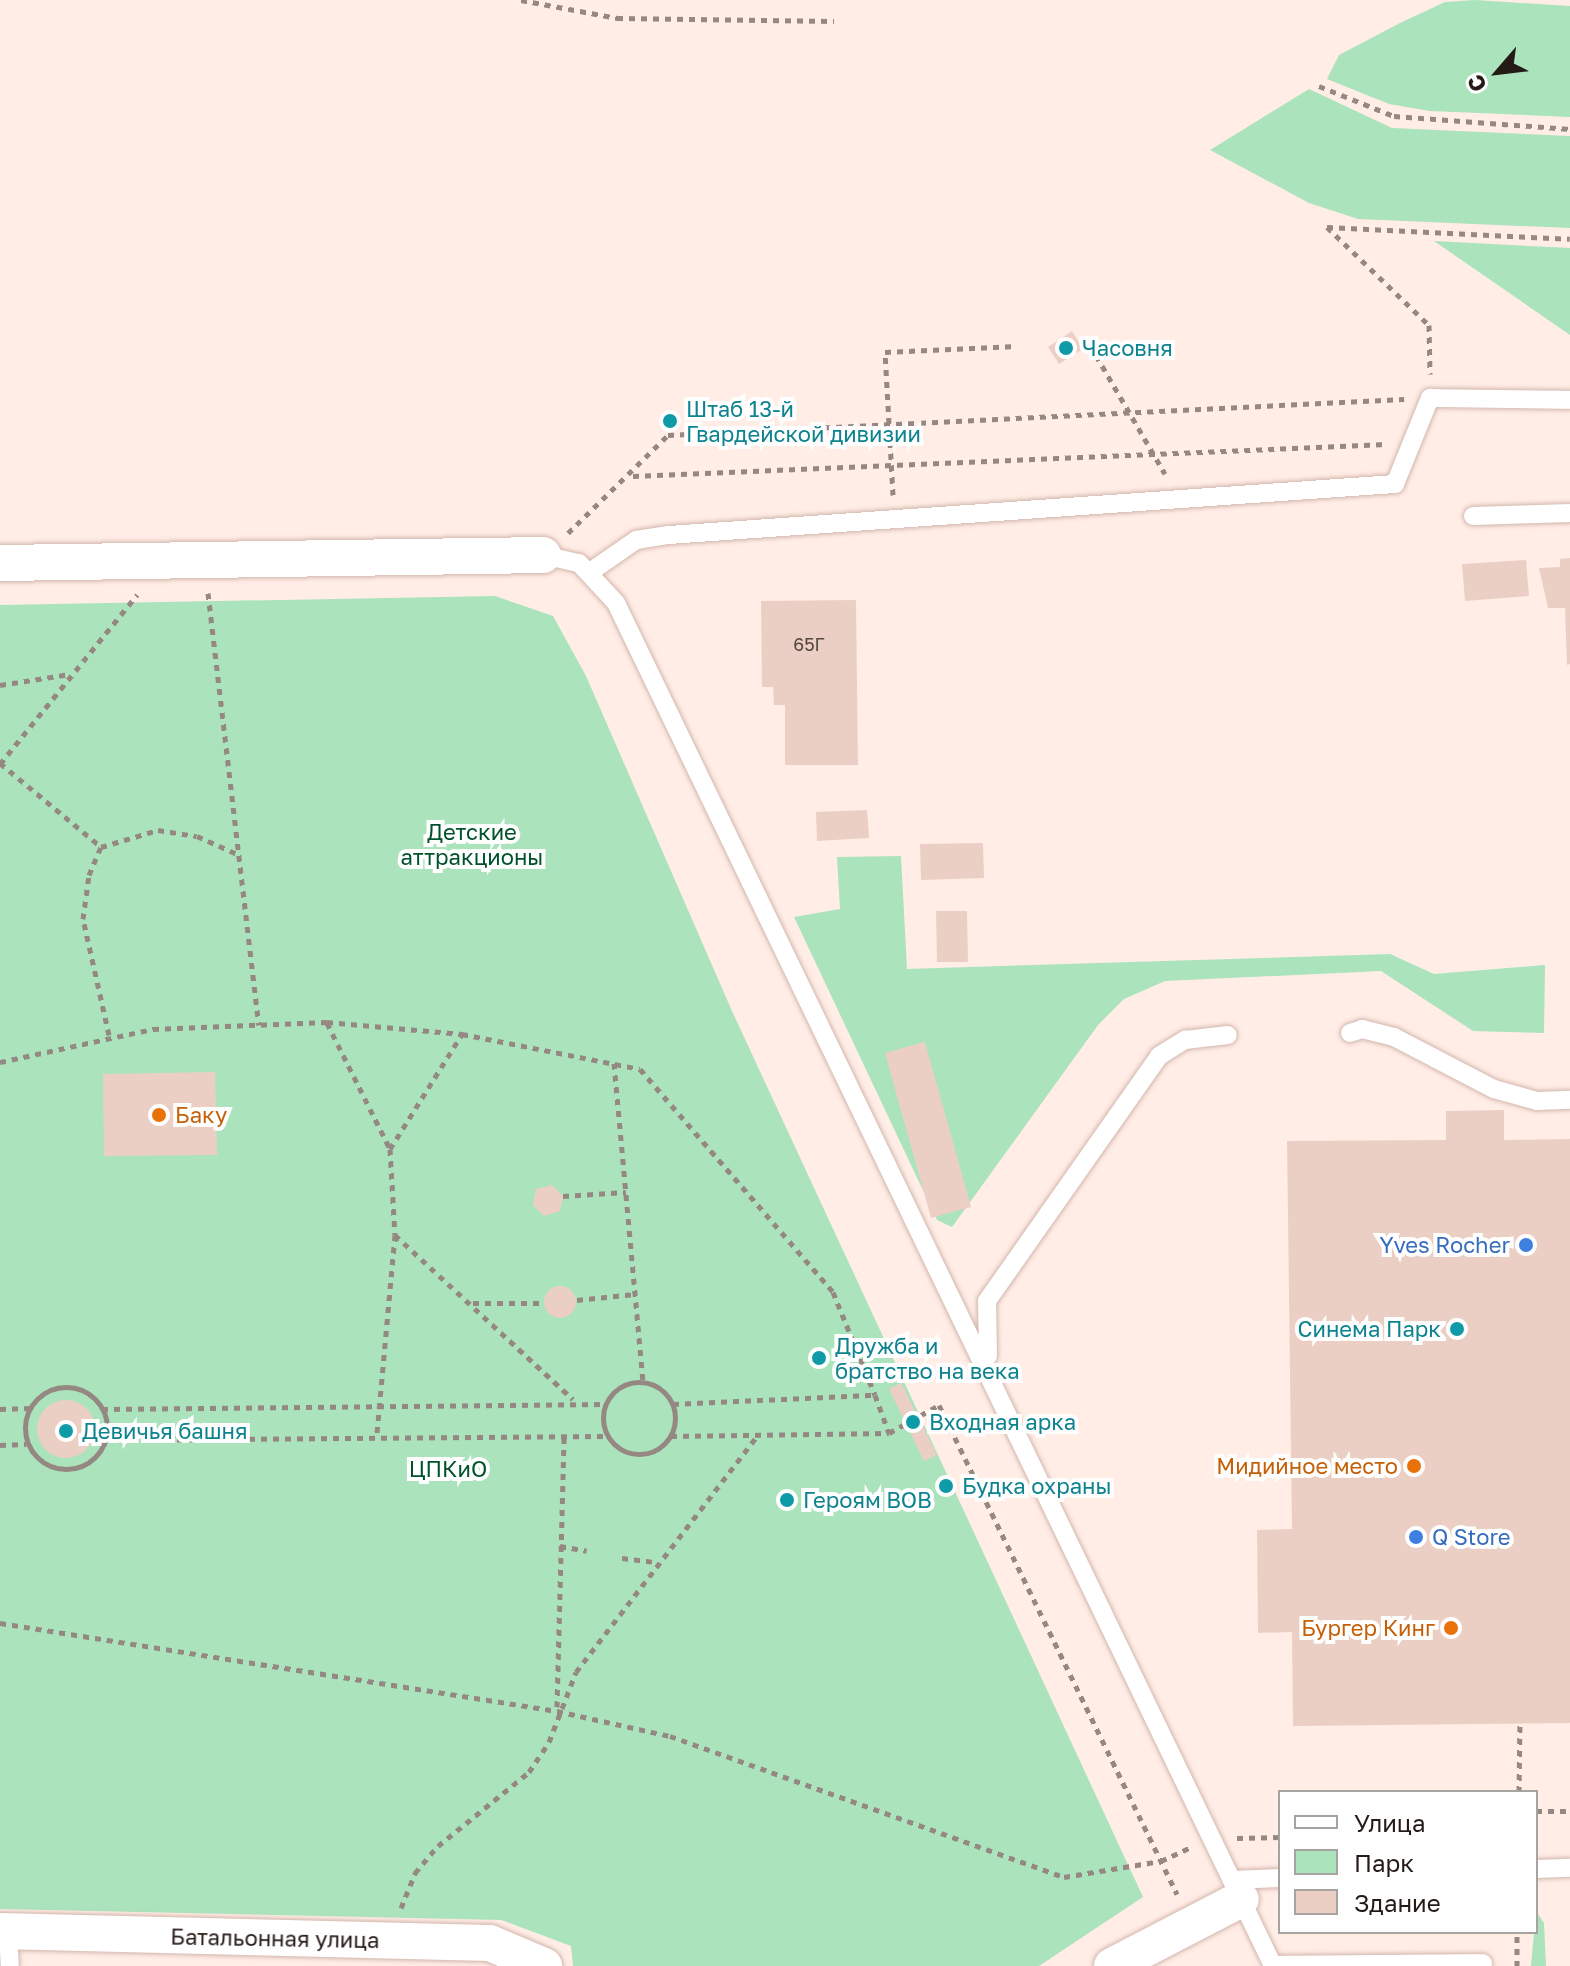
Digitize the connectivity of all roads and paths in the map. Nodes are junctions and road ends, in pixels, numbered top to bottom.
1 (521, 0) edge
2 (834, 21) dead end
3 (1319, 86) dead end
4 (1570, 129) edge
5 (1570, 239) edge
6 (1090, 345) dead end
7 (1017, 346) dead end
8 (1430, 398) junction
9 (1570, 400) edge
10 (1129, 412) junction
11 (889, 424) junction
12 (1415, 443) junction
13 (1152, 453) junction
14 (890, 462) junction
15 (632, 476) junction
16 (1180, 498) junction
17 (1570, 513) edge
18 (1473, 516) dead end
19 (895, 517) junction
20 (543, 555) junction
21 (204, 560) junction
22 (166, 561) junction
23 (0, 563) edge
24 (590, 572) junction
25 (72, 674) junction
26 (0, 685) edge
27 (0, 763) edge
28 (101, 847) junction
29 (238, 854) junction
30 (327, 1022) junction
31 (259, 1025) junction
32 (1350, 1033) dead end
33 (462, 1034) junction
34 (109, 1035) junction
35 (1228, 1035) dead end
36 (0, 1062) edge
37 (614, 1063) junction
38 (1570, 1100) edge
39 (390, 1149) junction
40 (626, 1192) junction
41 (563, 1196) dead end
42 (395, 1235) junction
43 (635, 1294) junction
44 (577, 1300) dead end
45 (473, 1303) junction
46 (543, 1303) dead end
47 (990, 1370) junction
48 (643, 1382) junction
49 (875, 1395) junction
50 (573, 1400) junction
51 (376, 1403) junction
52 (605, 1404) junction
53 (673, 1404) junction
54 (29, 1408) junction
55 (0, 1409) edge
56 (102, 1409) junction
57 (564, 1432) junction
58 (889, 1433) junction
59 (377, 1434) junction
60 (608, 1436) junction
61 (671, 1436) junction
62 (757, 1436) junction
63 (105, 1440) junction
64 (26, 1444) junction
65 (0, 1445) edge
66 (560, 1546) junction
67 (587, 1551) dead end
68 (622, 1558) dead end
69 (656, 1562) junction
70 (0, 1623) edge
71 (557, 1711) junction
72 (1520, 1724) dead end
73 (1519, 1790) edge
74 (1538, 1811) edge
75 (1570, 1811) edge
76 (1278, 1837) edge
77 (1212, 1838) junction
78 (1161, 1861) junction
79 (1570, 1868) edge
80 (1538, 1869) edge
81 (1278, 1879) edge
82 (1237, 1890) junction
83 (397, 1916) dead end
84 (1192, 1924) junction
85 (1517, 1934) edge
86 (6, 1943) edge
87 (1483, 1963) dead end
88 (544, 1966) edge
89 (1112, 1966) edge
90 (1273, 1966) edge
91 (1517, 1966) edge

1 - 2 path
3 - 4 path
5 - 8 path
6 - 10 path
7 - 11 path
8 - 9 lane
8 - 10 path
8 - 12 lane
10 - 11 path
10 - 13 path
11 - 14 path
11 - 15 path
12 - 13 path
12 - 16 lane
13 - 14 path
13 - 16 path
14 - 15 path
14 - 19 path
15 - 20 path
16 - 19 lane
17 - 18 lane
19 - 24 lane
20 - 21 street
20 - 24 lane
21 - 22 street
21 - 29 path
22 - 23 street
22 - 25 path
24 - 47 lane
25 - 26 path
25 - 27 path
27 - 28 path
28 - 29 path
28 - 34 path
29 - 31 path
30 - 31 path
30 - 33 path
30 - 39 path
31 - 34 path
32 - 38 lane
33 - 37 path
33 - 39 path
34 - 36 path
35 - 47 lane
37 - 40 path
37 - 49 path
39 - 42 path
40 - 41 path
40 - 43 path
42 - 45 path
42 - 51 path
43 - 44 path
43 - 48 path
45 - 46 path
45 - 50 path
47 - 77 lane
48 - 52 path
48 - 53 path
49 - 53 path
49 - 58 path
50 - 51 path
50 - 52 path
51 - 56 path
51 - 59 path
52 - 60 path
53 - 61 path
54 - 55 path
54 - 56 path
54 - 64 path
56 - 63 path
57 - 59 path
57 - 60 path
57 - 66 path
58 - 62 path
58 - 78 path
59 - 63 path
60 - 61 path
61 - 62 path
62 - 69 path
63 - 64 path
64 - 65 path
66 - 67 path
66 - 71 path
68 - 69 path
69 - 71 path
70 - 71 path
71 - 78 path
71 - 83 path
72 - 73 path
74 - 75 path
76 - 77 path
77 - 82 lane
78 - 84 path
79 - 80 lane
81 - 82 lane
82 - 84 street
82 - 90 lane
84 - 89 street
85 - 91 path
86 - 88 street, Батальонная улица
87 - 90 lane

